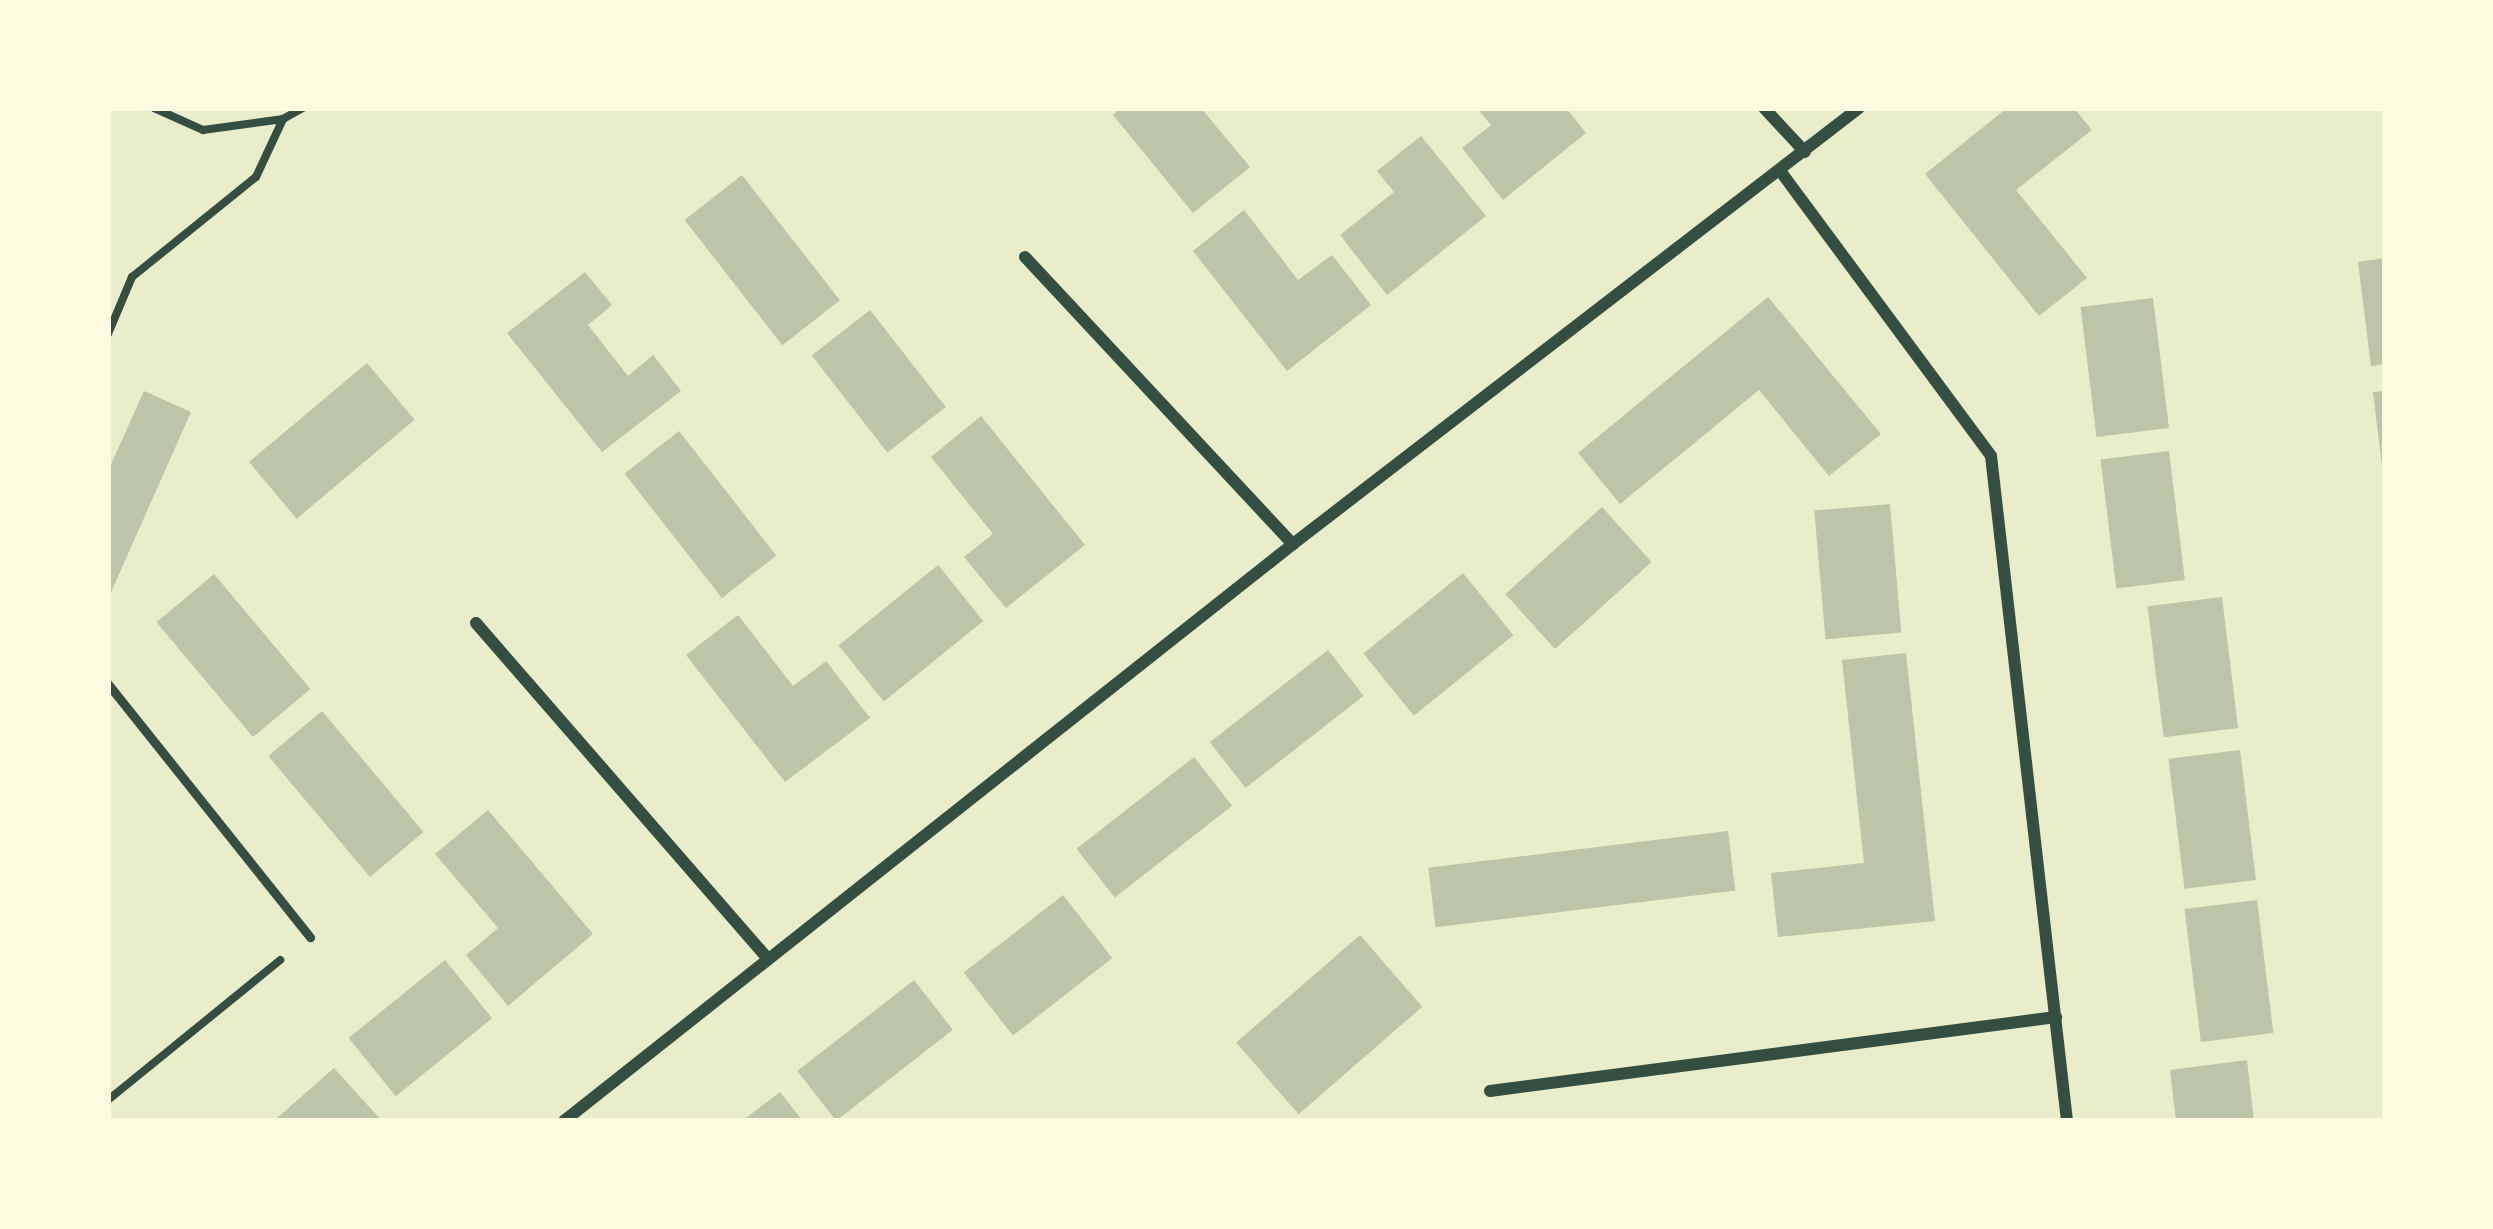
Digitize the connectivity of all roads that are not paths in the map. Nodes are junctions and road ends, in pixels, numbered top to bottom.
1 (1764, 108) edge
2 (1859, 108) edge
3 (1805, 152) junction
4 (1781, 172) junction
5 (1025, 257) dead end
6 (1292, 544) junction
7 (476, 623) dead end
8 (108, 684) edge
9 (308, 935) road end
10 (768, 959) junction
11 (2056, 1017) junction
12 (1490, 1091) dead end
13 (564, 1121) edge
14 (2067, 1121) edge

1 - 3 street
2 - 3 street
3 - 4 street
4 - 6 street
4 - 11 street
5 - 6 street
6 - 10 street
7 - 10 street
8 - 9 lane
10 - 13 street
11 - 12 street
11 - 14 street

